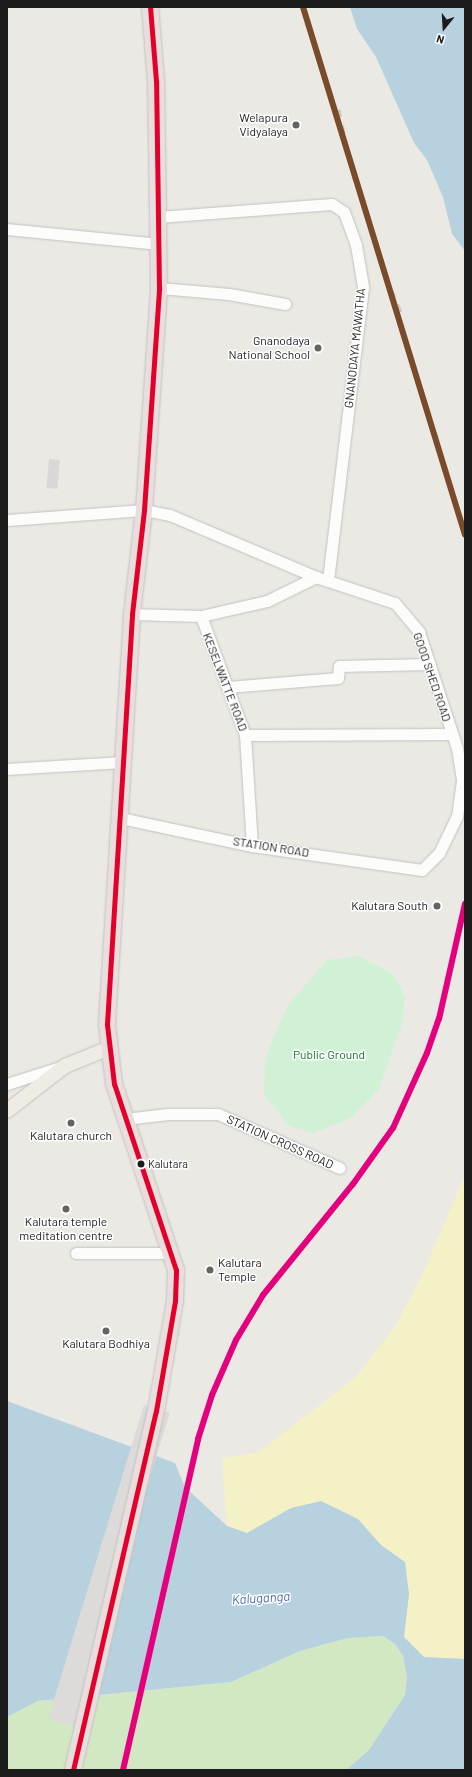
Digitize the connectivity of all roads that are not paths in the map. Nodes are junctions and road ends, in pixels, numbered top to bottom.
1 (150, 7) edge
2 (158, 217) junction
3 (7, 229) edge
4 (159, 244) junction
5 (159, 288) junction
6 (285, 304) dead end
7 (144, 510) junction
8 (7, 520) edge
9 (316, 577) junction
10 (328, 579) junction
11 (132, 614) junction
12 (200, 616) junction
13 (430, 664) junction
14 (228, 687) junction
15 (451, 734) junction
16 (245, 735) junction
17 (122, 762) junction
18 (7, 769) edge
19 (120, 818) junction
20 (252, 846) junction
21 (422, 870) joint
22 (109, 1048) junction
23 (64, 1066) junction
24 (7, 1084) edge
25 (7, 1111) edge
26 (125, 1119) junction
27 (340, 1168) dead end
28 (76, 1253) dead end
29 (170, 1253) junction
30 (73, 1770) edge

1 - 2 highway
2 - 4 highway
2 - 10 street, GNANODAYA MAWATHA
3 - 4 street
4 - 5 highway
5 - 6 street
5 - 7 highway
7 - 8 street, GOOD SHED ROAD
7 - 9 street, GOOD SHED ROAD
7 - 11 highway
9 - 10 street, GOOD SHED ROAD
9 - 12 street
10 - 13 street, GOOD SHED ROAD
11 - 12 street
11 - 17 highway
12 - 14 street, KESELWATTE ROAD
13 - 14 street
13 - 15 street, GOOD SHED ROAD
14 - 16 street, KESELWATTE ROAD
15 - 16 street
15 - 21 street, GOOD SHED ROAD
16 - 20 street, KESELWATTE ROAD
17 - 18 street
17 - 19 highway
19 - 20 street, STATION ROAD
19 - 22 highway
20 - 21 street, STATION ROAD
22 - 23 main road
22 - 26 highway
23 - 24 street
23 - 25 main road
26 - 27 street, STATION CROSS ROAD
26 - 29 highway
28 - 29 street
29 - 30 highway

